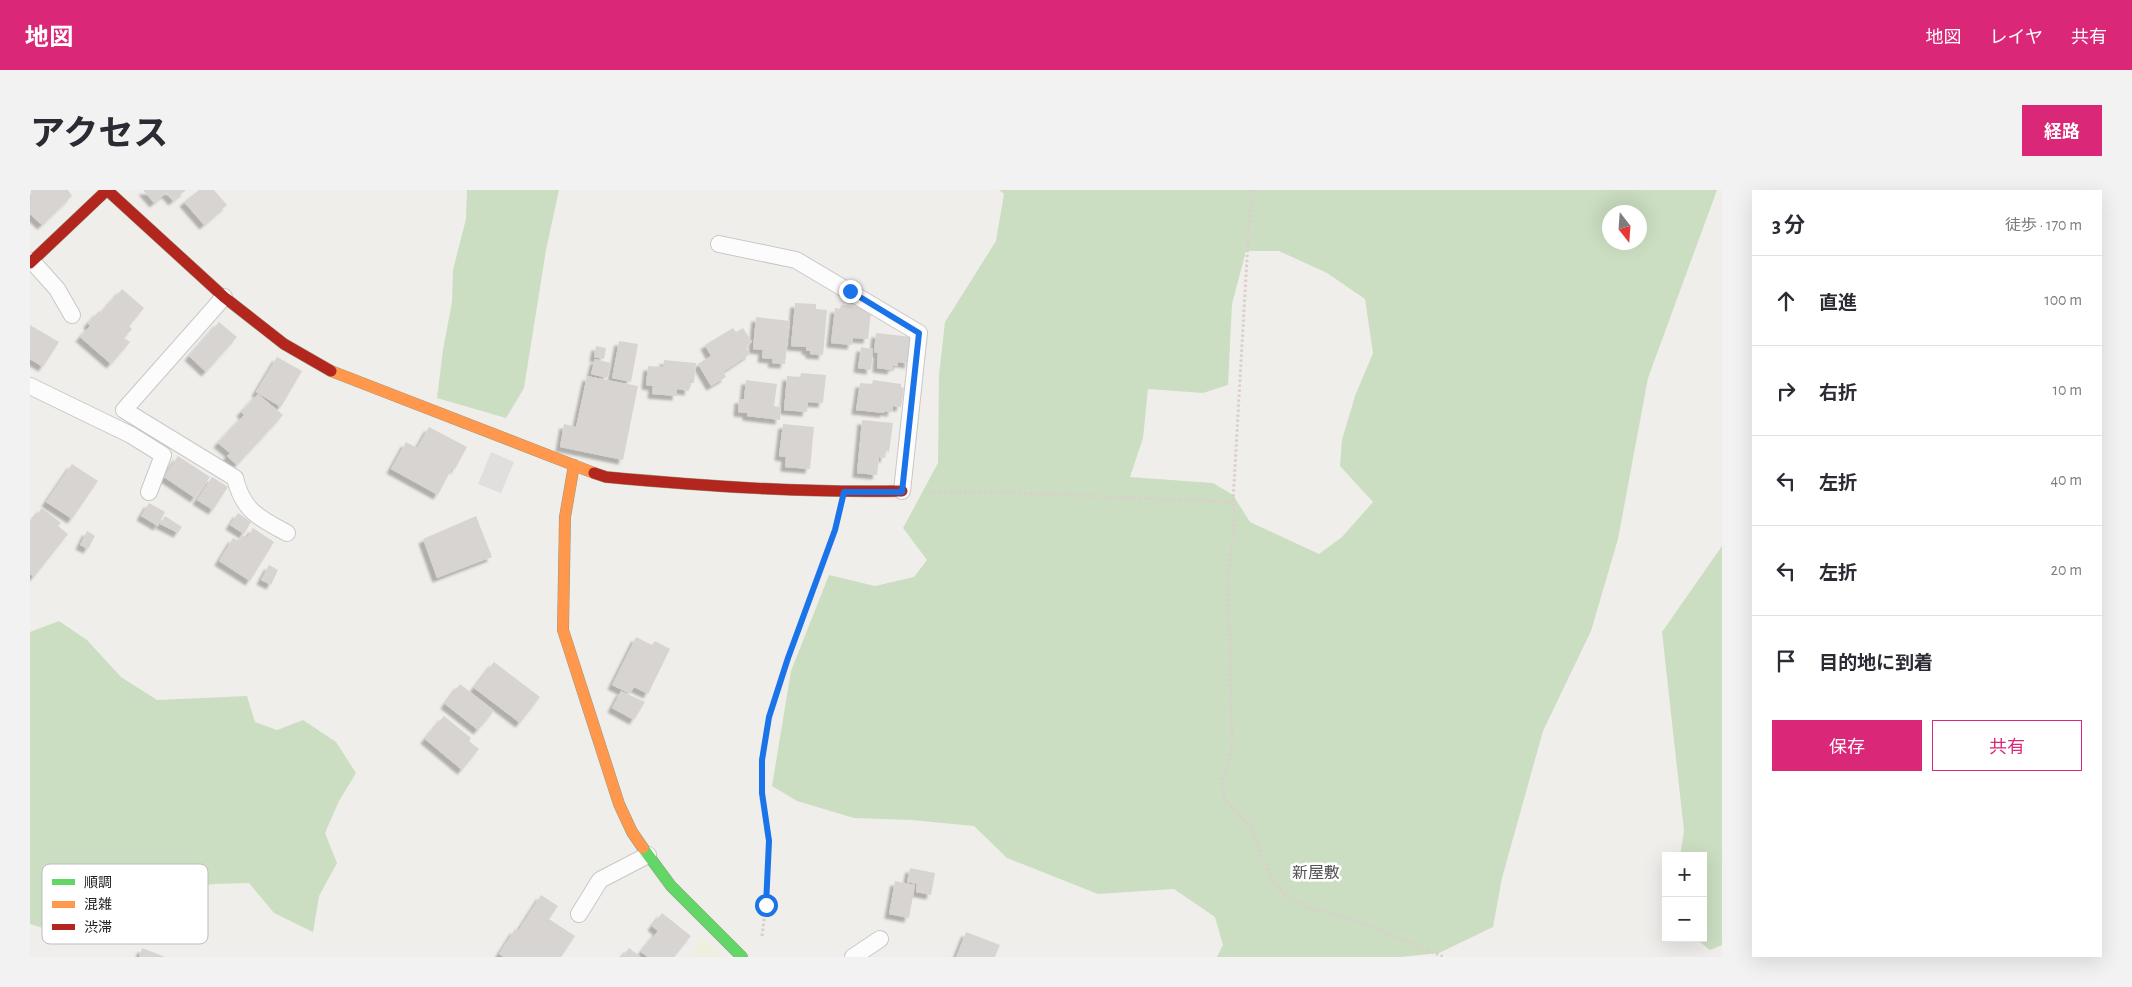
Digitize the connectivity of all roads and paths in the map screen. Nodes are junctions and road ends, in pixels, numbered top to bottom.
1 (1254, 190) edge
2 (718, 244) dead end
3 (31, 262) edge
4 (224, 297) junction
5 (72, 315) dead end
6 (30, 386) edge
7 (574, 465) junction
8 (149, 492) dead end
9 (844, 492) junction
10 (902, 492) junction
11 (1233, 502) junction
12 (287, 533) dead end
13 (648, 855) junction
14 (579, 914) dead end
15 (762, 938) dead end
16 (880, 939) dead end
17 (742, 957) edge
18 (854, 957) edge
19 (1444, 957) edge

1 - 11 path
2 - 10 lane
3 - 4 street
3 - 5 lane
4 - 7 street
4 - 12 lane
6 - 8 lane
7 - 9 street
7 - 13 street
9 - 10 street
9 - 15 path
10 - 11 path
11 - 19 path
13 - 14 lane
13 - 17 street
16 - 18 lane

